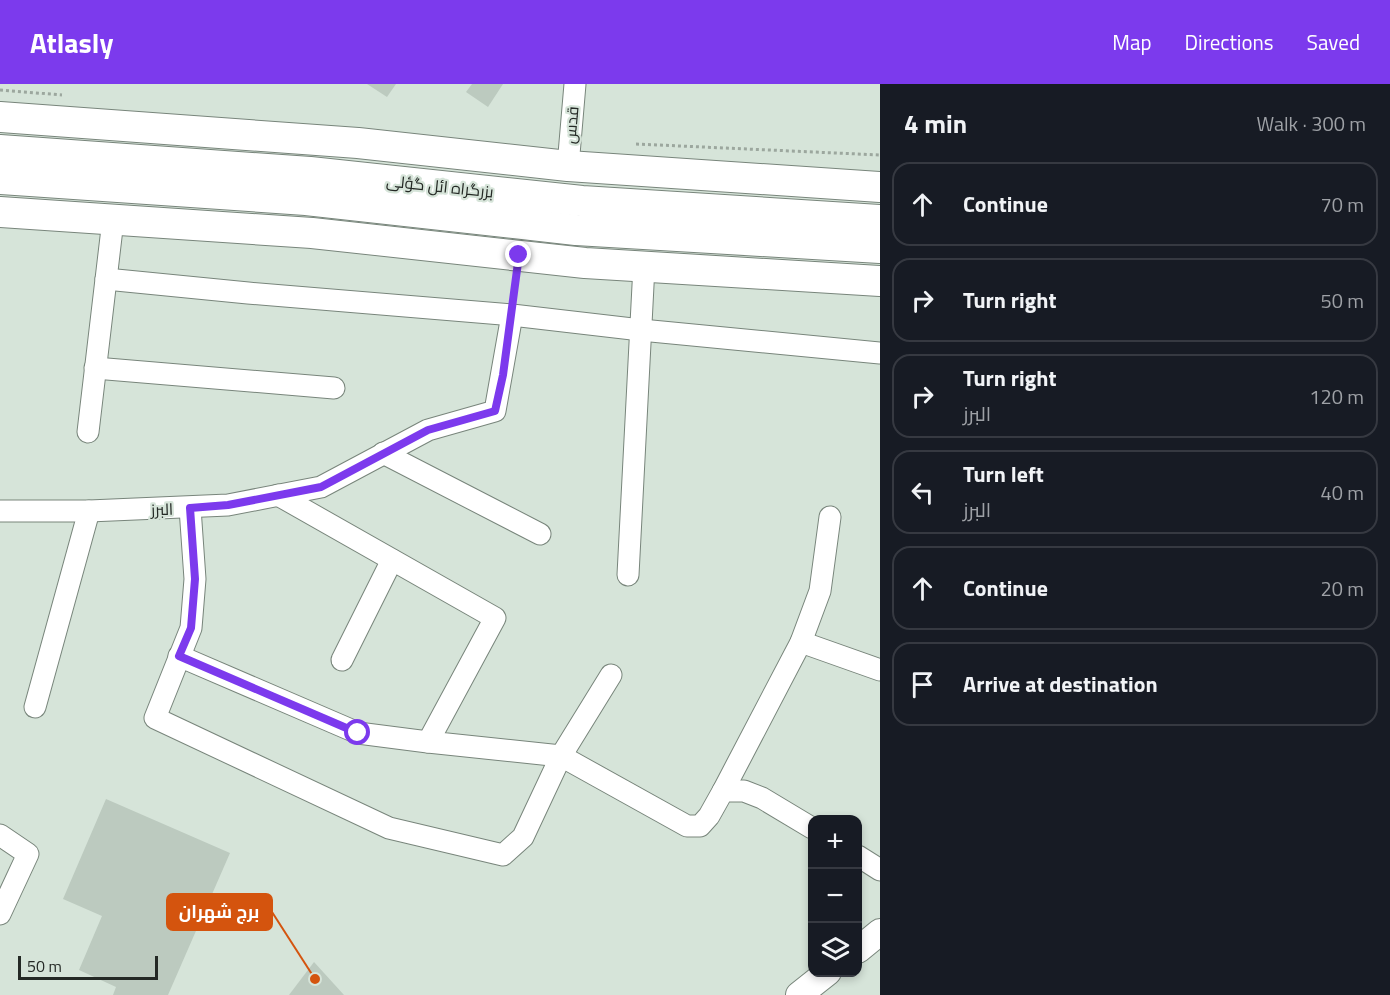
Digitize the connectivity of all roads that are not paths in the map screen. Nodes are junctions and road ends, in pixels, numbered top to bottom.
1 (575, 84) edge
2 (0, 117) edge
3 (0, 150) edge
4 (568, 166) junction
5 (0, 179) edge
6 (880, 187) edge
7 (0, 212) edge
8 (113, 220) junction
9 (880, 220) edge
10 (880, 248) edge
11 (644, 266) junction
12 (106, 279) junction
13 (880, 281) edge
14 (512, 315) junction
15 (641, 330) junction
16 (880, 353) edge
17 (95, 368) junction
18 (334, 388) dead end
19 (87, 432) dead end
20 (383, 453) junction
21 (278, 495) junction
22 (190, 508) junction
23 (0, 511) edge
24 (89, 511) junction
25 (830, 517) dead end
26 (540, 534) dead end
27 (392, 560) junction
28 (628, 574) dead end
29 (801, 642) junction
30 (179, 656) junction
31 (342, 660) dead end
32 (880, 670) edge
33 (611, 675) dead end
34 (35, 707) dead end
35 (428, 742) junction
36 (561, 756) junction
37 (723, 791) junction
38 (808, 825) edge
39 (0, 835) edge
40 (862, 859) edge
41 (880, 870) edge
42 (0, 914) edge
43 (880, 932) edge
44 (862, 947) edge
45 (822, 977) edge
46 (799, 995) edge

1 - 4 street, قدس
2 - 4 highway
3 - 9 highway, بزرگراه ائل گؤلی
4 - 6 highway
5 - 10 highway, بزرگراه ائل گؤلی
7 - 8 highway
8 - 11 highway
8 - 12 street
11 - 13 highway
11 - 15 street
12 - 14 street
12 - 17 street
14 - 15 street
14 - 20 street, البرز
15 - 16 street
15 - 28 street
17 - 18 street
17 - 19 street
20 - 21 street, البرز
20 - 26 street
21 - 22 street, البرز
21 - 27 street
22 - 24 street, البرز
22 - 30 street
23 - 24 street, البرز
24 - 34 street
25 - 29 street
27 - 31 street
27 - 35 street
29 - 32 street
29 - 37 street
30 - 35 street
30 - 36 street
33 - 36 street
35 - 36 street
36 - 37 street
37 - 38 street
39 - 42 street
40 - 41 street
43 - 44 main road
45 - 46 main road

